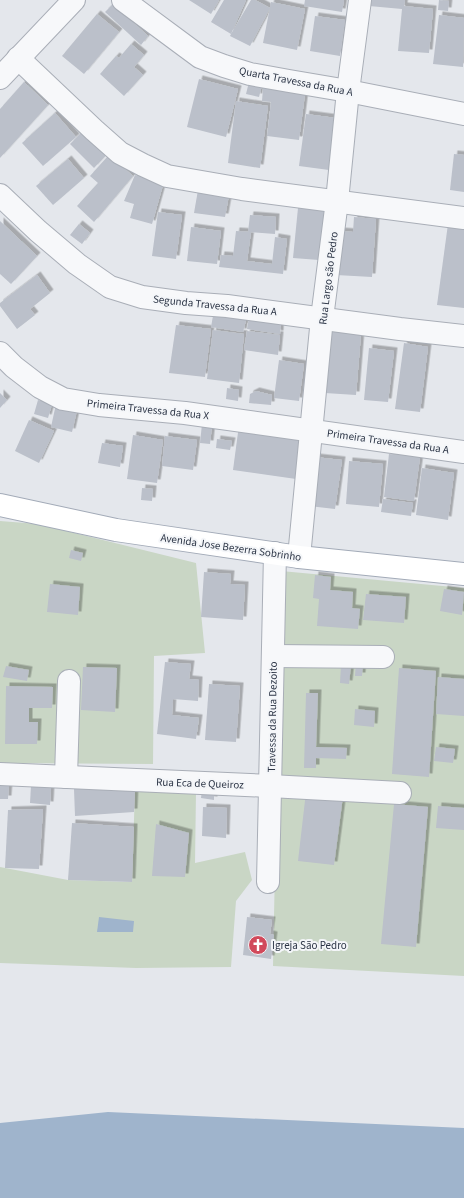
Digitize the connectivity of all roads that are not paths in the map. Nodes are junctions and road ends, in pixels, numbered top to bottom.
1 (74, 0) edge
2 (123, 0) edge
3 (360, 0) edge
4 (18, 58) junction
5 (0, 78) edge
6 (348, 90) junction
7 (464, 114) edge
8 (0, 195) edge
9 (337, 201) junction
10 (464, 218) edge
11 (322, 318) junction
12 (464, 336) edge
13 (0, 353) edge
14 (311, 430) junction
15 (464, 452) edge
16 (0, 504) edge
17 (275, 553) junction
18 (299, 557) junction
19 (464, 574) edge
20 (273, 656) junction
21 (383, 657) dead end
22 (69, 682) dead end
23 (0, 774) edge
24 (66, 777) junction
25 (270, 786) junction
26 (400, 793) dead end
27 (268, 882) dead end

1 - 4 street
2 - 6 street, Quarta Travessa da Rua A
3 - 6 street, Rua Largo são Pedro
4 - 5 street
4 - 9 street
6 - 7 street, Quarta Travessa da Rua A
6 - 9 street, Rua Largo são Pedro
8 - 11 street, Segunda Travessa da Rua A
9 - 10 street
9 - 11 street, Rua Largo são Pedro
11 - 12 street, Segunda Travessa da Rua A
11 - 14 street, Rua Largo são Pedro
13 - 14 street, Primeira Travessa da Rua X
14 - 15 street, Primeira Travessa da Rua A
14 - 18 street, Rua Largo são Pedro
16 - 17 main road, Avenida Jose Bezerra Sobrinho
17 - 18 main road, Avenida Jose Bezerra Sobrinho
17 - 20 street, Travessa da Rua Dezoito
18 - 19 main road, Avenida Jose Bezerra Sobrinho
20 - 21 street
20 - 25 street, Travessa da Rua Dezoito
22 - 24 street
23 - 24 street, Rua Eca de Queiroz
24 - 25 street, Rua Eca de Queiroz
25 - 26 street, Rua Eca de Queiroz
25 - 27 street, Travessa da Rua Dezoito

